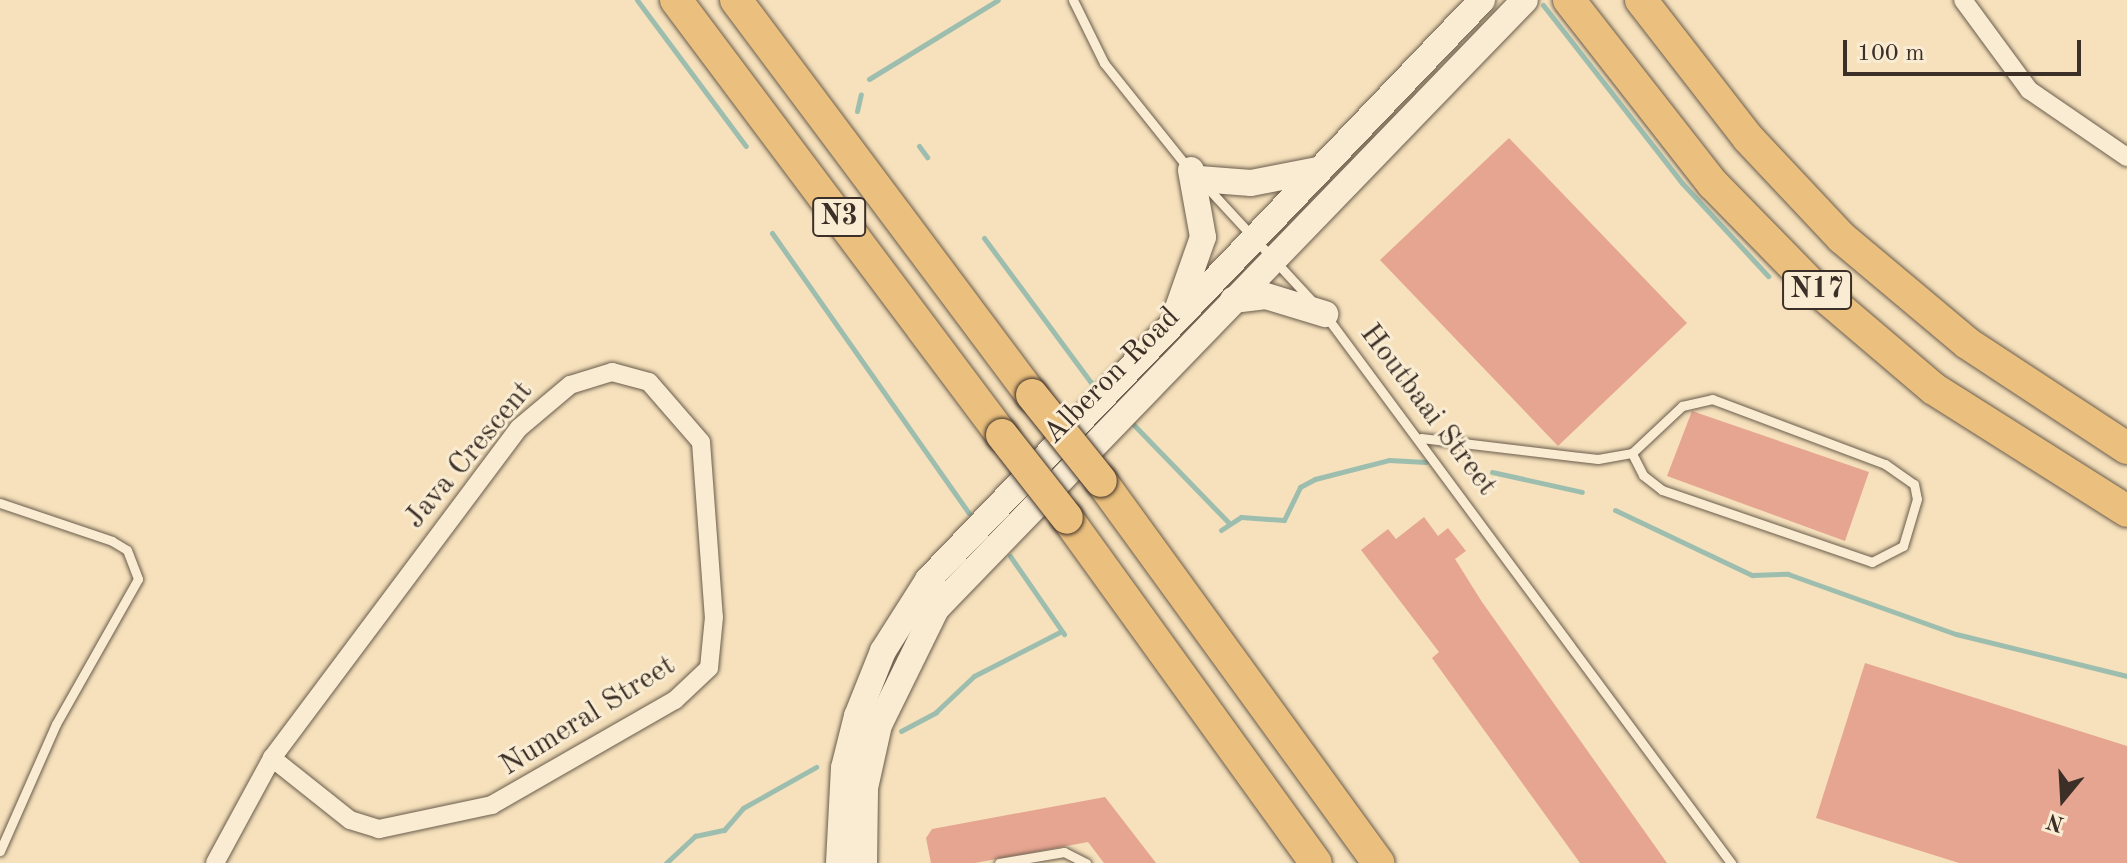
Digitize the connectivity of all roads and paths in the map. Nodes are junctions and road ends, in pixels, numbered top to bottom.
1 (676, 0) edge
2 (736, 0) edge
3 (1073, 0) edge
4 (1482, 0) edge
5 (1525, 0) edge
6 (1569, 0) edge
7 (1641, 0) edge
8 (1963, 0) edge
9 (2127, 157) edge
10 (1318, 170) junction
11 (1195, 174) junction
12 (1252, 237) junction
13 (1274, 260) junction
14 (1233, 300) junction
15 (1325, 314) junction
16 (1170, 326) junction
17 (1421, 438) junction
18 (2127, 448) edge
19 (1632, 453) junction
20 (0, 503) edge
21 (2127, 511) edge
22 (711, 566) joint
23 (272, 758) junction
24 (0, 851) edge
25 (215, 863) edge
26 (839, 863) edge
27 (864, 863) edge
28 (999, 863) edge
29 (1086, 863) edge
30 (1316, 863) edge
31 (1379, 863) edge
32 (1731, 863) edge

1 - 30 highway, N3, bridge
2 - 31 highway, N3, bridge
3 - 11 lane, Houtbaai Street
4 - 10 main road, Alberon Road
5 - 13 main road, Alberon Road
6 - 21 highway, N17
7 - 18 highway, N17
8 - 9 street
10 - 11 main road
10 - 12 main road, Alberon Road
11 - 12 lane, Houtbaai Street
11 - 16 main road
12 - 13 lane, Houtbaai Street
12 - 16 main road, Alberon Road
13 - 14 main road, Alberon Road
13 - 15 lane, Houtbaai Street
14 - 15 main road
14 - 27 main road, Alberon Road
15 - 17 lane, Houtbaai Street
16 - 26 main road, Alberon Road
17 - 19 lane
17 - 32 lane, Houtbaai Street
19 - 19 lane
20 - 24 lane
22 - 23 street, Numeral Street
22 - 23 street, Java Crescent
23 - 25 street, Java Crescent
28 - 29 lane

